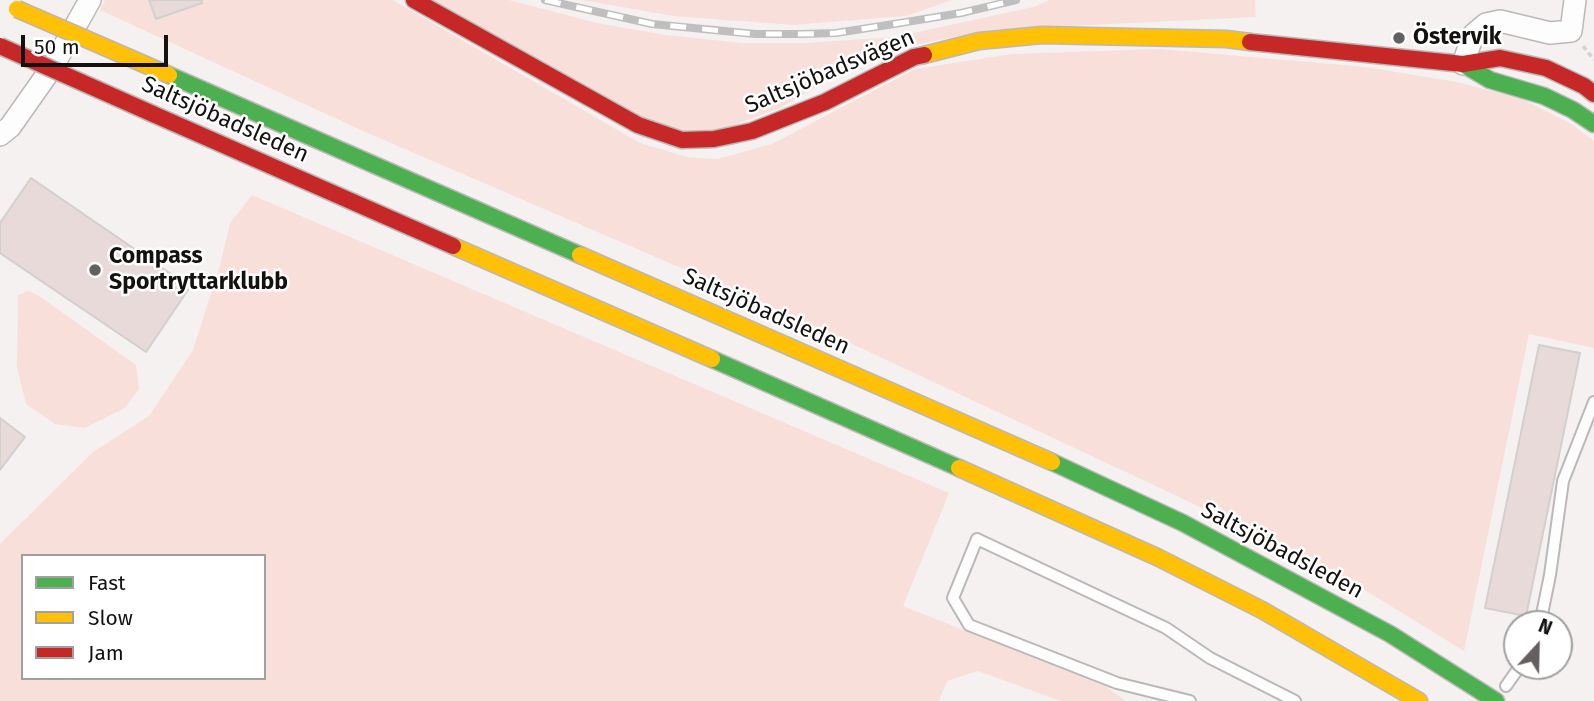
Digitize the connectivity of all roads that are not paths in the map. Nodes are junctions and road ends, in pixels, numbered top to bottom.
1 (90, 0) edge
2 (414, 0) edge
3 (1575, 0) edge
4 (0, 1) edge
5 (0, 46) edge
6 (1464, 64) junction
7 (1594, 94) edge
8 (1594, 124) edge
9 (0, 135) edge
10 (1594, 402) edge
11 (1543, 610) edge
12 (1510, 680) edge
13 (1506, 686) dead end
14 (1190, 701) edge
15 (1295, 701) edge
16 (1419, 701) edge
17 (1496, 701) edge

1 - 9 street
2 - 6 main road, Saltsjöbadsvägen
3 - 6 street
4 - 17 main road, Saltsjöbadsleden, bridge
5 - 16 main road, Saltsjöbadsleden, bridge
6 - 7 main road, Saltsjöbadsvägen
6 - 8 main road, Saltsjöbadsvägen
10 - 11 lane
12 - 13 lane
14 - 15 lane

